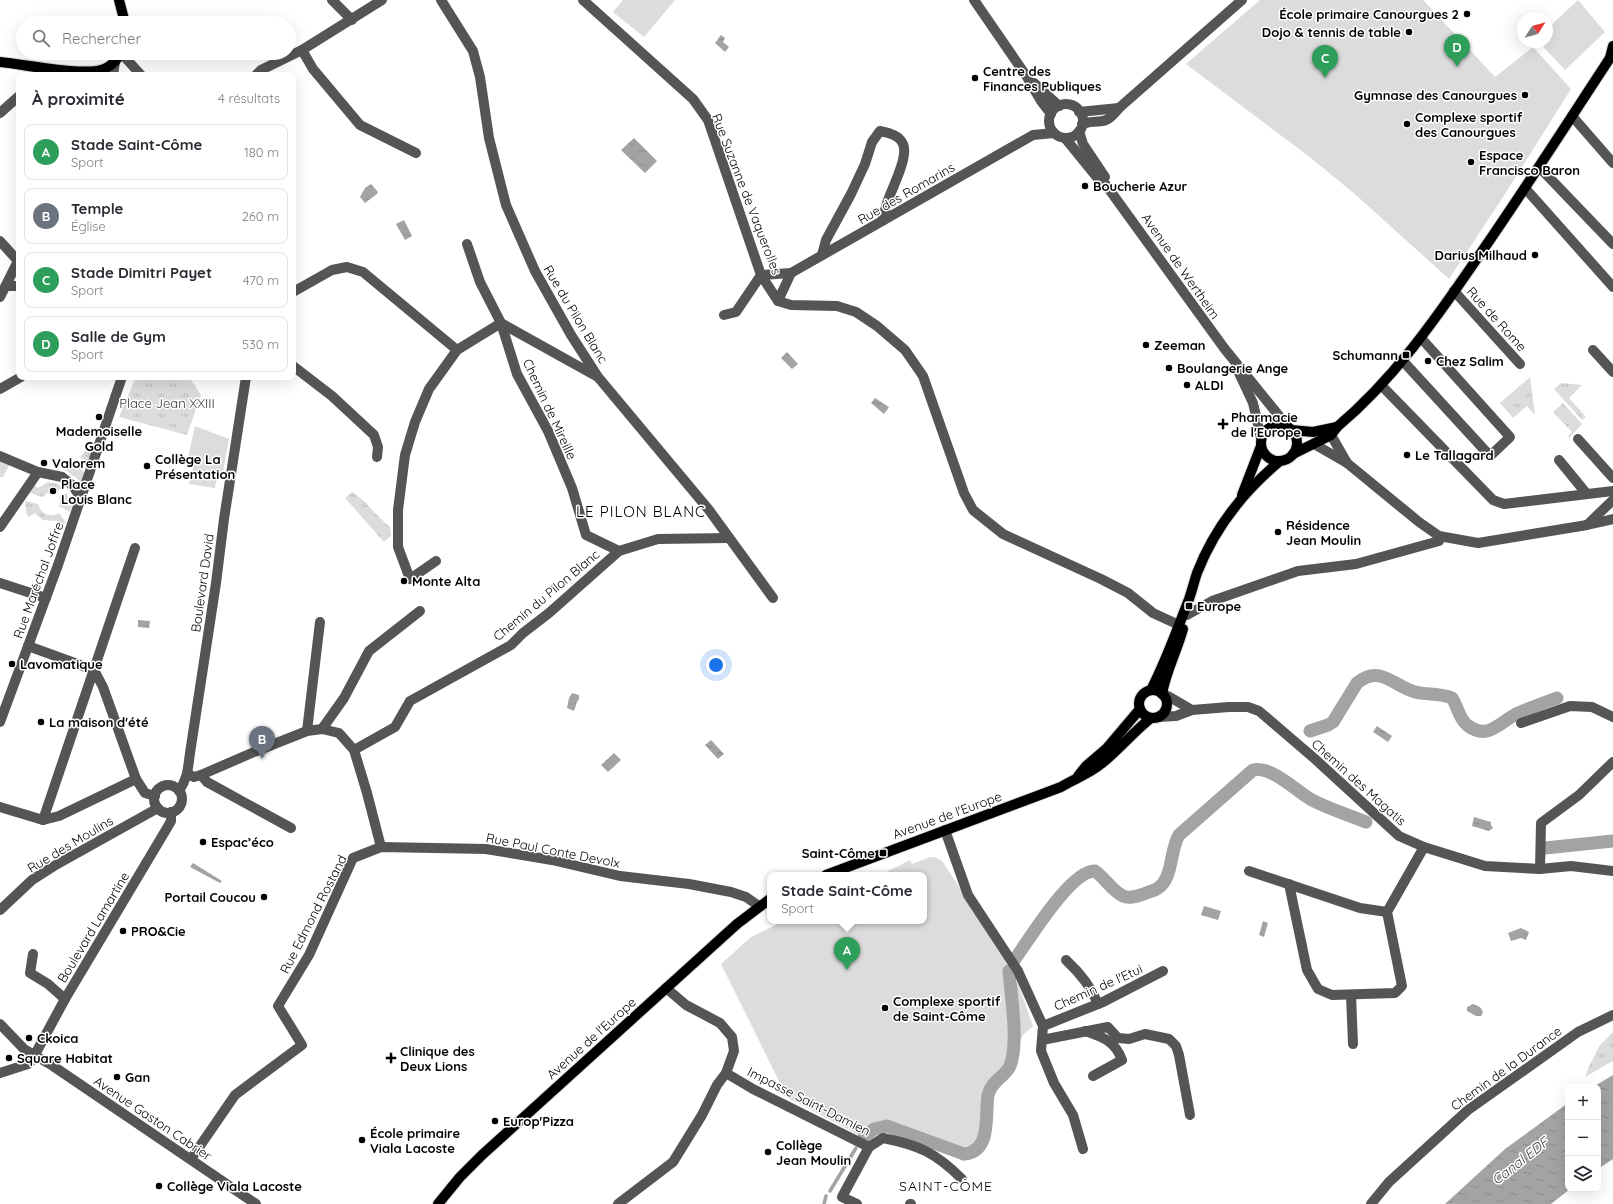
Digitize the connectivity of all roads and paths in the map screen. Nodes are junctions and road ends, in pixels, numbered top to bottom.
1 (119, 0) edge
2 (332, 0) edge
3 (382, 0) edge
4 (441, 0) edge
5 (583, 0) edge
6 (974, 0) edge
7 (1242, 0) edge
8 (123, 16) edge
9 (352, 20) junction
10 (1613, 46) edge
11 (302, 50) junction
12 (296, 53) edge
13 (1611, 56) edge
14 (127, 60) edge
15 (283, 60) edge
16 (0, 62) edge
17 (115, 62) joint
18 (46, 72) edge
19 (113, 72) edge
20 (138, 72) edge
21 (259, 72) edge
22 (1027, 77) junction
23 (16, 99) edge
24 (1060, 106) junction
25 (1120, 108) junction
26 (1080, 112) junction
27 (0, 113) edge
28 (1050, 116) junction
29 (1572, 116) junction
30 (1081, 128) junction
31 (1054, 133) junction
32 (1033, 135) junction
33 (1065, 138) junction
34 (416, 153) dead end
35 (1613, 163) edge
36 (1539, 167) junction
37 (1106, 185) junction
38 (1525, 188) junction
39 (882, 221) junction
40 (0, 241) edge
41 (467, 244) dead end
42 (1613, 244) edge
43 (822, 255) junction
44 (16, 258) edge
45 (16, 264) edge
46 (791, 273) junction
47 (762, 275) junction
48 (6, 286) junction
49 (16, 286) edge
50 (1613, 287) edge
51 (296, 290) edge
52 (1454, 291) junction
53 (0, 297) edge
54 (778, 301) junction
55 (724, 315) dead end
56 (502, 323) junction
57 (1421, 338) junction
58 (457, 350) junction
59 (1592, 350) dead end
60 (1402, 360) junction
61 (1234, 362) junction
62 (1520, 364) dead end
63 (296, 368) edge
64 (1613, 372) edge
65 (598, 377) junction
66 (16, 380) edge
67 (121, 380) edge
68 (246, 380) edge
69 (1381, 385) junction
70 (0, 389) edge
71 (1289, 429) junction
72 (1334, 431) junction
73 (1578, 439) dead end
74 (1261, 442) junction
75 (1314, 444) junction
76 (1294, 454) junction
77 (0, 456) edge
78 (377, 457) dead end
79 (1558, 460) dead end
80 (1280, 461) junction
81 (1346, 463) junction
82 (38, 472) junction
83 (1613, 478) edge
84 (1613, 491) edge
85 (1586, 493) junction
86 (81, 498) junction
87 (1240, 499) junction
88 (1613, 500) edge
89 (1613, 519) edge
90 (1587, 525) junction
91 (0, 527) edge
92 (729, 538) junction
93 (1439, 541) dead end
94 (136, 548) dead end
95 (619, 552) junction
96 (436, 561) dead end
97 (0, 583) edge
98 (46, 598) junction
99 (773, 598) dead end
100 (1188, 600) junction
101 (420, 611) dead end
102 (1187, 615) junction
103 (320, 622) dead end
104 (1179, 625) junction
105 (28, 646) junction
106 (94, 670) junction
107 (1151, 690) junction
108 (1163, 694) junction
109 (1140, 709) junction
110 (1192, 710) junction
111 (1613, 716) edge
112 (1155, 718) junction
113 (0, 722) edge
114 (1521, 723) dead end
115 (322, 730) junction
116 (307, 731) junction
117 (354, 750) junction
118 (1613, 762) edge
119 (188, 774) junction
120 (201, 775) junction
121 (1077, 778) junction
122 (136, 779) junction
123 (179, 790) junction
124 (155, 796) junction
125 (0, 807) edge
126 (158, 808) junction
127 (171, 812) junction
128 (43, 820) junction
129 (291, 828) dead end
130 (945, 830) junction
131 (381, 846) junction
132 (1424, 847) junction
133 (1540, 869) junction
134 (1249, 871) dead end
135 (1613, 871) edge
136 (834, 872) edge
137 (1289, 884) junction
138 (767, 901) edge
139 (759, 906) junction
140 (0, 910) edge
141 (1387, 912) junction
142 (33, 954) dead end
143 (1066, 960) dead end
144 (1163, 971) dead end
145 (666, 988) junction
146 (1351, 995) junction
147 (65, 998) junction
148 (1098, 1004) junction
149 (1613, 1015) edge
150 (0, 1024) edge
151 (1043, 1026) junction
152 (1085, 1031) junction
153 (1042, 1040) junction
154 (1353, 1044) dead end
155 (35, 1055) junction
156 (0, 1073) edge
157 (726, 1074) junction
158 (1092, 1076) dead end
159 (1190, 1115) dead end
160 (869, 1146) junction
161 (1083, 1149) dead end
162 (190, 1159) junction
163 (962, 1179) dead end
164 (256, 1204) edge
165 (438, 1204) edge
166 (618, 1204) edge
167 (857, 1204) edge
168 (1372, 1204) edge

1 - 8 main road
2 - 9 street
3 - 9 street
4 - 65 street, Rue du Pilon Blanc
5 - 47 street, Rue Suzanne de Vaquerolles
6 - 22 street
7 - 25 street
9 - 11 street
10 - 13 main road
11 - 12 street
11 - 34 street
13 - 29 main road
14 - 20 street
15 - 21 street
16 - 18 main road
17 - 18 main road
17 - 19 street
22 - 24 street
22 - 28 street
23 - 27 street
24 - 26 street
24 - 28 street
25 - 26 street
25 - 30 street
26 - 30 street
28 - 31 street
28 - 32 street, Rue des Romarins
29 - 35 street
29 - 36 main road
30 - 33 street
30 - 37 street, Avenue de Wertheim
31 - 32 street, Rue des Romarins
31 - 33 street
32 - 39 street, Rue des Romarins
33 - 37 street, Avenue de Wertheim
36 - 38 main road
36 - 42 street
37 - 61 street, Avenue de Wertheim
38 - 50 street
38 - 52 main road
39 - 43 street, Rue des Romarins
39 - 43 street
40 - 44 street
41 - 56 street, Chemin de Mireille
43 - 46 street, Rue des Romarins
45 - 48 street
46 - 47 street
46 - 54 street
47 - 54 street, Rue Suzanne de Vaquerolles
47 - 55 street
48 - 49 street
48 - 53 street
51 - 58 street
52 - 57 main road
52 - 62 street, Rue de Rome
54 - 104 street
56 - 58 street
56 - 65 street
56 - 95 street, Chemin de Mireille
57 - 60 main road
57 - 60 street
58 - 96 street
59 - 64 street
60 - 69 main road
61 - 71 street, Avenue de Wertheim
61 - 74 street, Avenue de Wertheim
63 - 78 street
65 - 92 street, Rue du Pilon Blanc
66 - 70 street
67 - 86 street, Rue Maréchal Joffre
68 - 119 street, Boulevard David
69 - 72 main road
69 - 85 street
71 - 72 main road
71 - 74 main road
71 - 76 main road
72 - 75 main road
72 - 81 street
73 - 83 street
74 - 80 main road
74 - 87 main road
75 - 76 main road
75 - 81 street
76 - 80 main road
77 - 82 street
79 - 85 street
80 - 87 main road
81 - 90 street
82 - 86 street
82 - 91 street
84 - 85 street
86 - 98 street, Rue Maréchal Joffre
87 - 100 main road
88 - 90 street
89 - 90 street
92 - 95 street
92 - 99 street, Rue du Pilon Blanc
93 - 102 street
94 - 106 street
95 - 117 street, Chemin du Pilon Blanc
97 - 98 street
98 - 105 street, Rue Maréchal Joffre
100 - 102 main road
100 - 104 main road
101 - 115 street
102 - 108 main road
103 - 116 street
104 - 107 main road
105 - 106 street
105 - 113 street, Rue Maréchal Joffre
106 - 122 street
106 - 128 street
107 - 108 main road
107 - 109 main road
108 - 110 street
108 - 112 main road
109 - 112 main road
109 - 121 main road, Avenue de l'Europe
110 - 112 street, Chemin des Magatis
110 - 132 street, Chemin des Magatis
111 - 114 street
112 - 121 main road, Avenue de l'Europe
115 - 116 street
115 - 117 street
116 - 120 street
117 - 131 street
118 - 133 street
119 - 120 street
119 - 123 street, Boulevard David
120 - 129 street
121 - 130 main road, Avenue de l'Europe
122 - 124 street
122 - 128 street
123 - 124 street
123 - 127 street
124 - 126 street
125 - 128 street
126 - 127 street
126 - 140 street, Rue des Moulins
127 - 147 street, Boulevard Lamartine
130 - 136 main road, Avenue de l'Europe
130 - 151 street
131 - 139 street, Rue Paul Conte Devolx
131 - 162 street, Rue Edmond Rostand
132 - 133 street, Chemin des Magatis
132 - 141 street
133 - 135 street, Chemin des Magatis
134 - 137 street
137 - 141 street
137 - 146 street
138 - 139 main road, Avenue de l'Europe
139 - 145 main road, Avenue de l'Europe
141 - 146 street
142 - 147 street
143 - 148 street
144 - 148 street, Chemin de l'Etui
145 - 157 street
145 - 165 main road, Avenue de l'Europe
146 - 154 street
147 - 155 street, Boulevard Lamartine
148 - 151 street, Chemin de l'Etui
149 - 168 street, Chemin de la Durance
150 - 155 street, Avenue Gaston Cabrier
151 - 153 street
152 - 153 street
152 - 158 street
152 - 159 street
153 - 161 street
155 - 156 street
155 - 162 street, Avenue Gaston Cabrier
157 - 160 street, Impasse Saint-Damien
157 - 166 street
160 - 163 street, Impasse Saint-Damien
160 - 167 street
162 - 164 street, Avenue Gaston Cabrier

